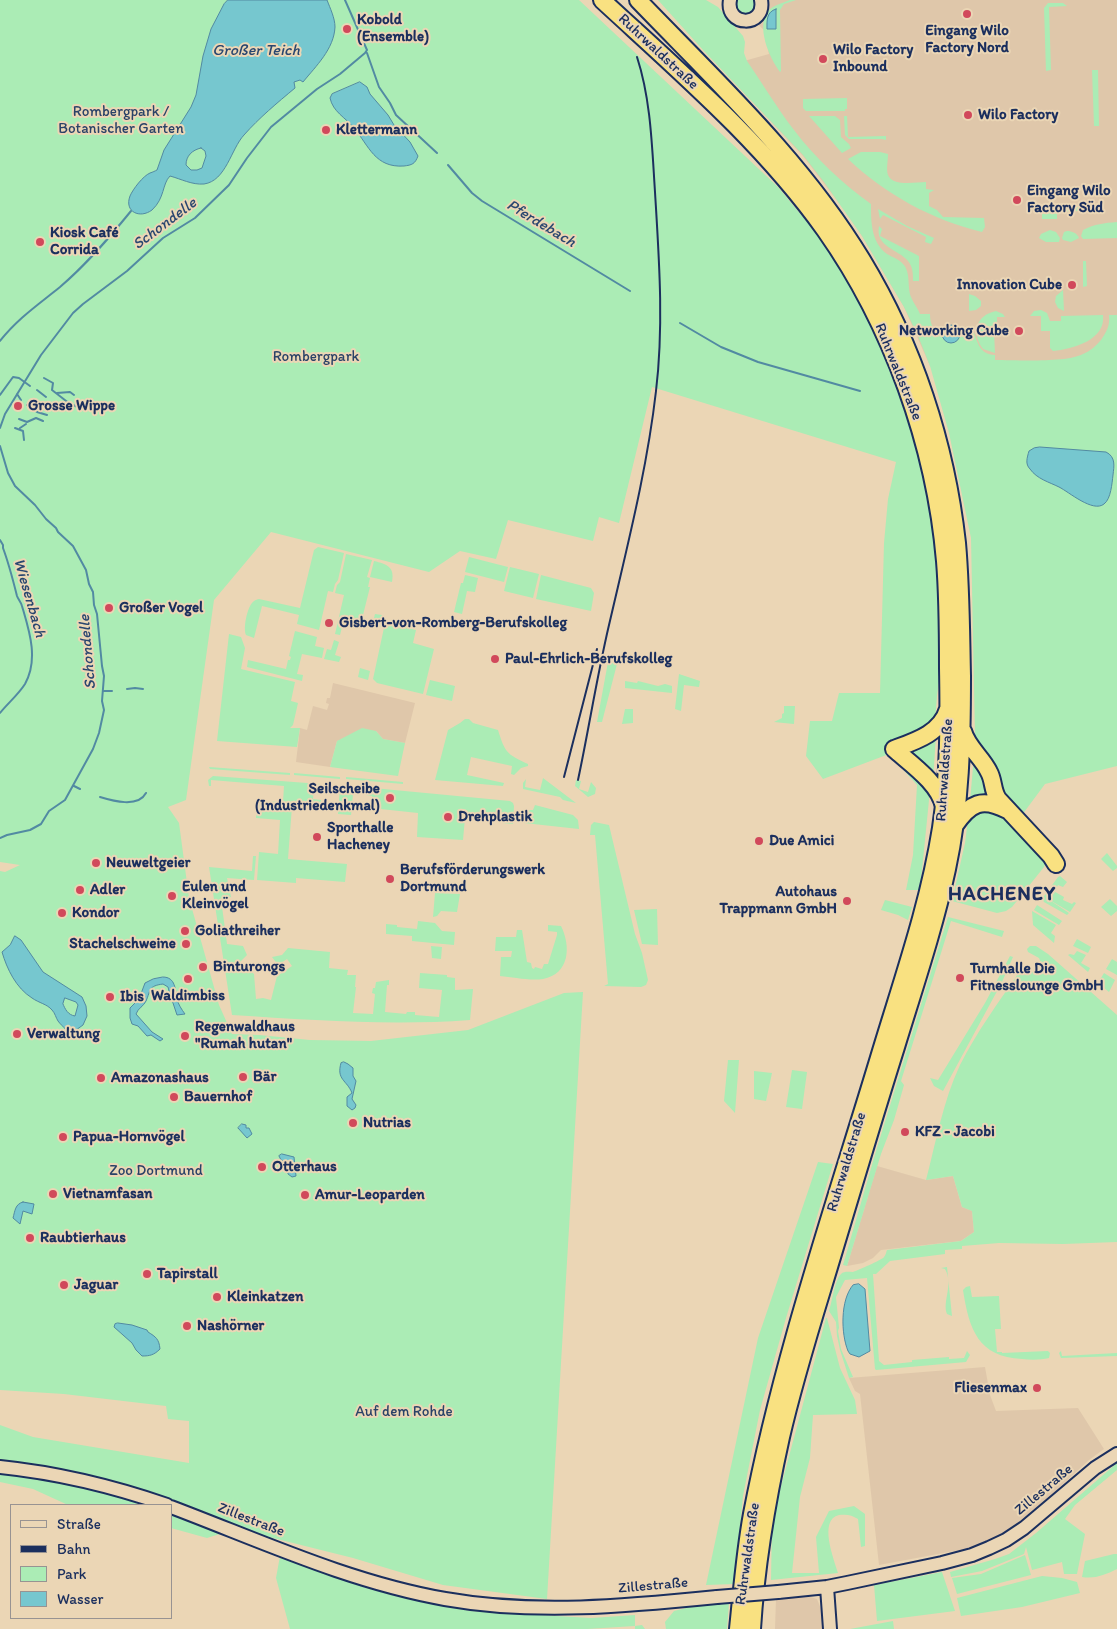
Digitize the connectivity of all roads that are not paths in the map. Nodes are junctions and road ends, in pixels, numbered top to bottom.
1 (602, 0) edge
2 (638, 0) edge
3 (730, 0) edge
4 (762, 0) edge
5 (929, 433) junction
6 (949, 705) junction
7 (962, 725) junction
8 (944, 807) junction
9 (1009, 811) junction
10 (955, 825) junction
11 (1056, 864) dead end
12 (1117, 1454) edge
13 (0, 1466) edge
14 (164, 1504) edge
15 (172, 1507) edge
16 (847, 1583) junction
17 (827, 1587) junction
18 (830, 1610) junction
19 (738, 1629) edge
20 (752, 1629) edge
21 (830, 1629) edge

1 - 5 highway, Ruhrwaldstraße
2 - 5 highway, Ruhrwaldstraße
3 - 4 main road
5 - 6 highway, Ruhrwaldstraße
5 - 7 highway, Ruhrwaldstraße
6 - 8 highway, Ruhrwaldstraße
6 - 8 highway
7 - 9 highway
7 - 10 highway, Ruhrwaldstraße
8 - 19 highway, Ruhrwaldstraße
9 - 10 highway
9 - 11 highway
10 - 20 highway, Ruhrwaldstraße
12 - 16 main road, Zillestraße
13 - 14 main road
15 - 17 main road, Zillestraße, bridge
16 - 17 main road, Zillestraße
16 - 18 main road
17 - 18 main road
18 - 21 main road

